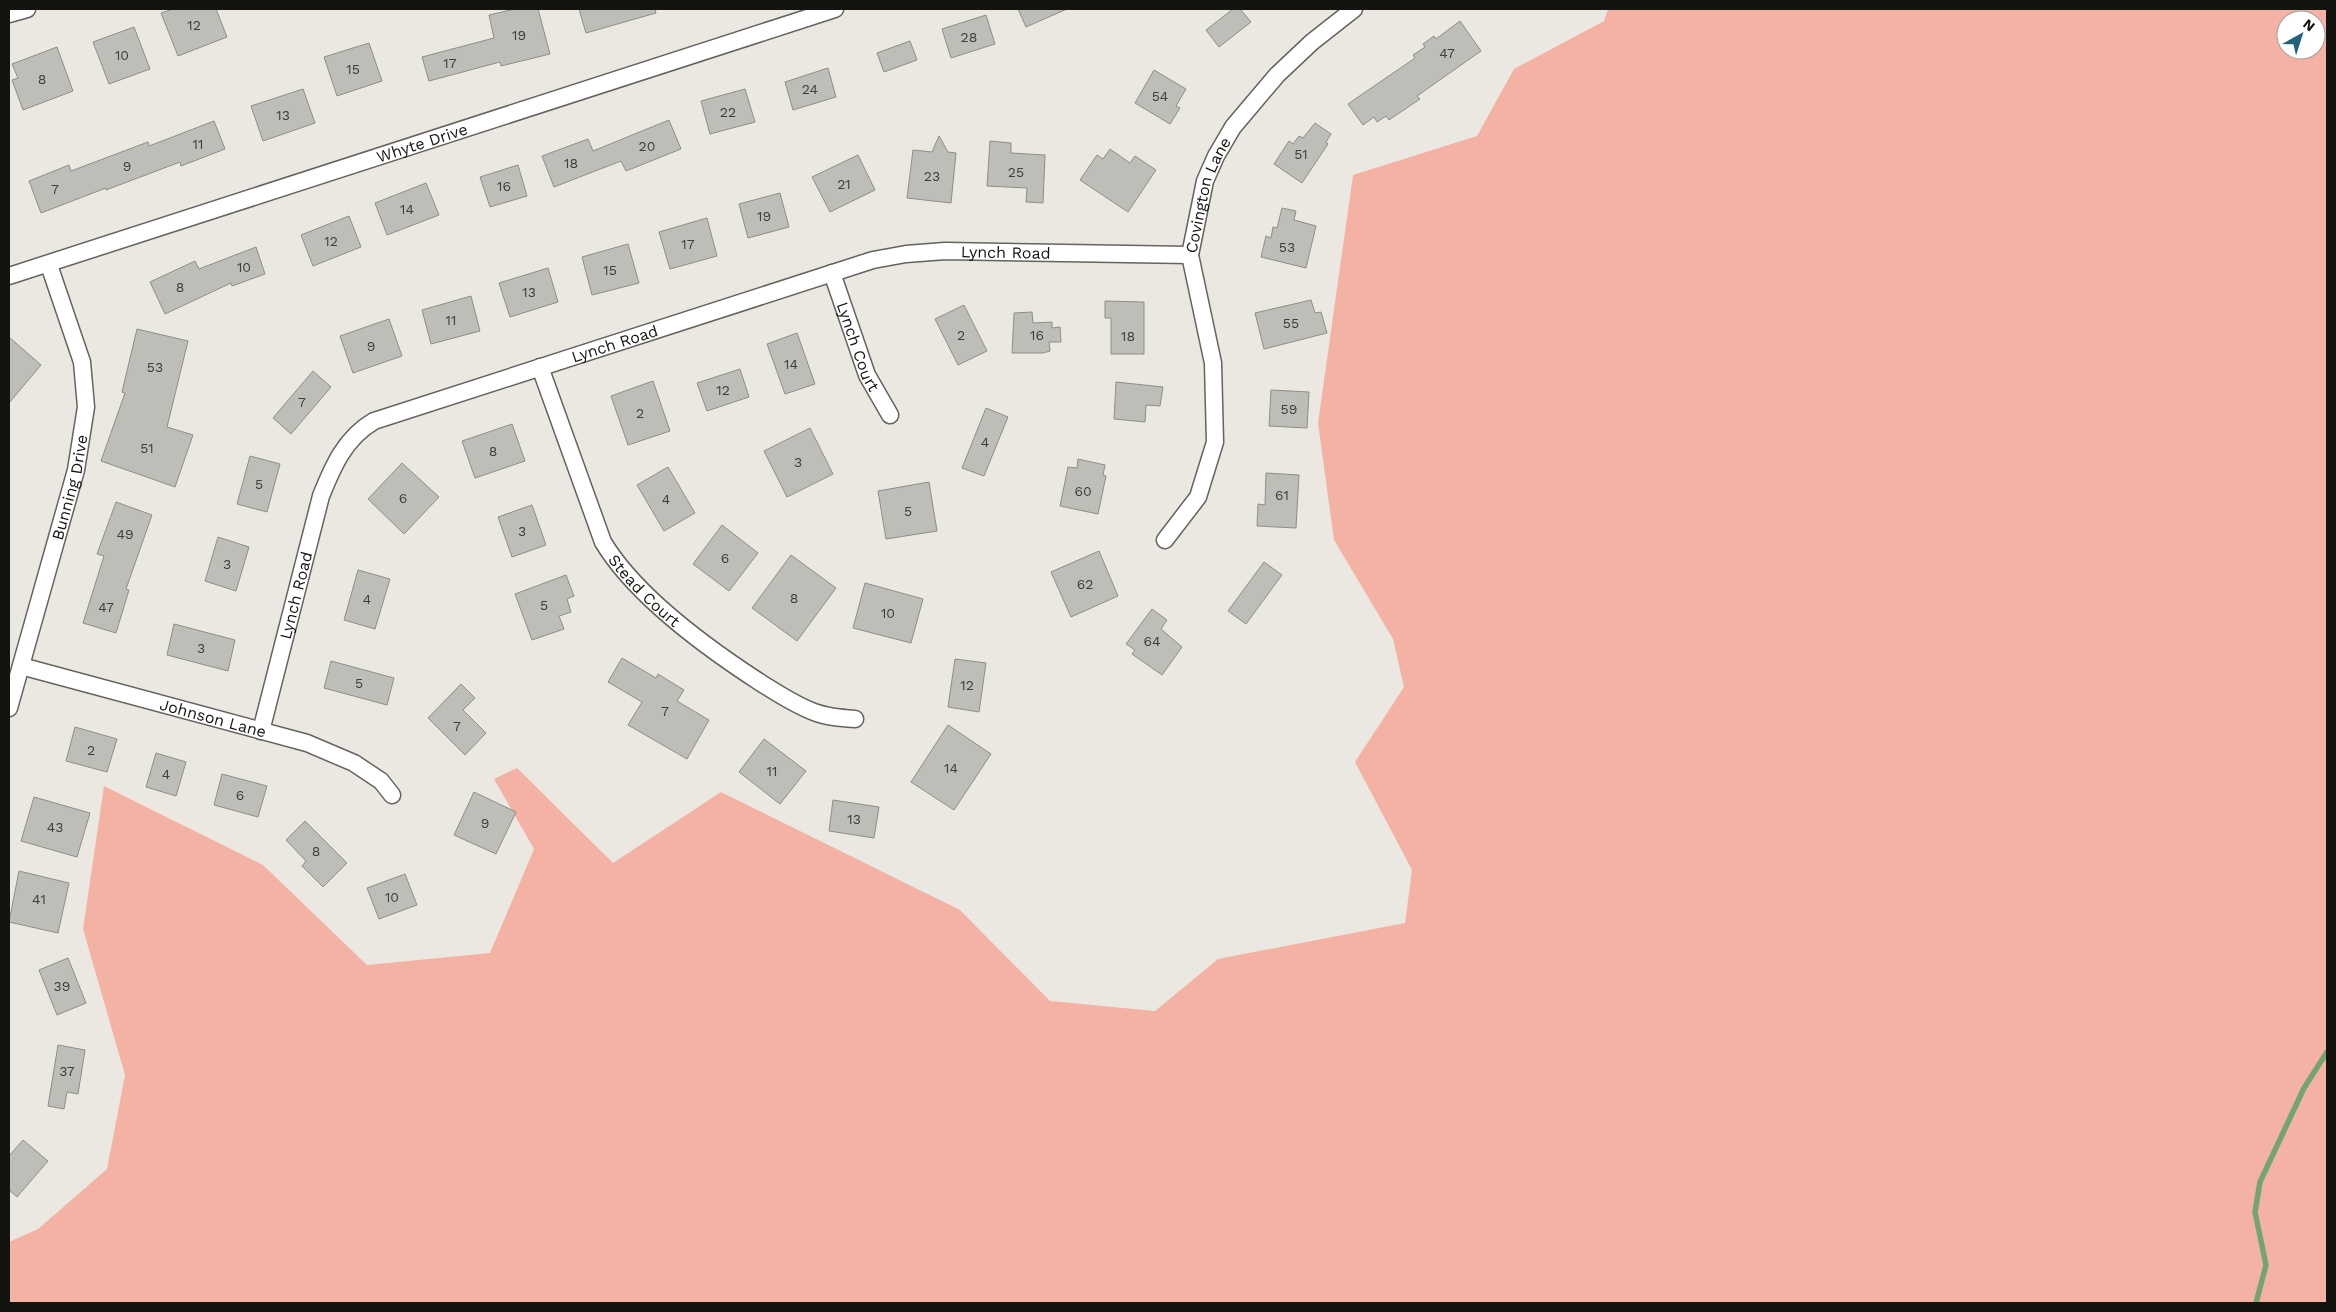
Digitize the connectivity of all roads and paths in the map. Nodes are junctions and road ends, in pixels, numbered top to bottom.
1 (27, 9) edge
2 (835, 9) edge
3 (1354, 9) edge
4 (9, 14) edge
5 (1190, 255) junction
6 (49, 265) junction
7 (832, 273) junction
8 (9, 276) edge
9 (540, 367) junction
10 (890, 415) dead end
11 (1165, 540) dead end
12 (21, 666) junction
13 (9, 708) edge
14 (855, 719) dead end
15 (262, 731) junction
16 (392, 795) dead end

1 - 4 street
2 - 6 street, Whyte Drive
3 - 5 street, Covington Lane
5 - 7 street, Lynch Road
5 - 11 street, Covington Lane
6 - 8 street, Whyte Drive
6 - 12 street, Bunning Drive
7 - 9 street, Lynch Road
7 - 10 street, Lynch Court
9 - 14 street, Stead Court
9 - 15 street, Lynch Road
12 - 13 street, Bunning Drive
12 - 15 street, Johnson Lane
15 - 16 street, Johnson Lane

